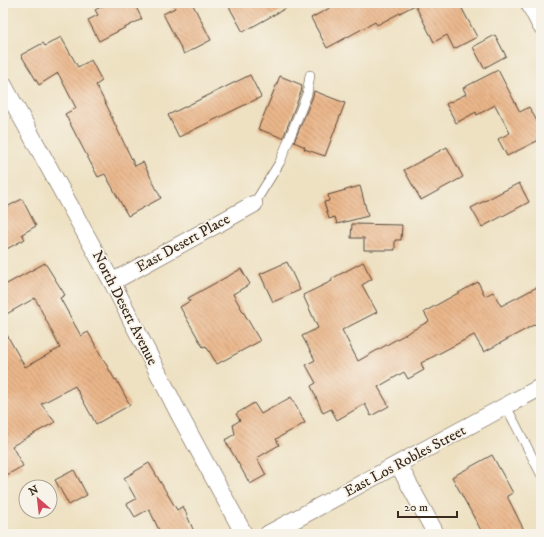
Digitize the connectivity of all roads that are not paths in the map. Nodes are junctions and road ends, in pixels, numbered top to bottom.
1 (529, 3) edge
2 (541, 26) edge
3 (310, 75) dead end
4 (3, 84) edge
5 (254, 204) joint
6 (112, 282) junction
7 (541, 387) edge
8 (506, 406) junction
9 (398, 464) junction
10 (541, 474) edge
11 (244, 534) edge
12 (268, 534) edge
13 (436, 534) edge

1 - 2 street
3 - 5 lane
4 - 6 street, North Desert Avenue
5 - 6 street, East Desert Place
6 - 11 street, North Desert Avenue
7 - 8 street, East Los Robles Street
8 - 9 street, East Los Robles Street
8 - 10 lane
9 - 12 street, East Los Robles Street
9 - 13 street

